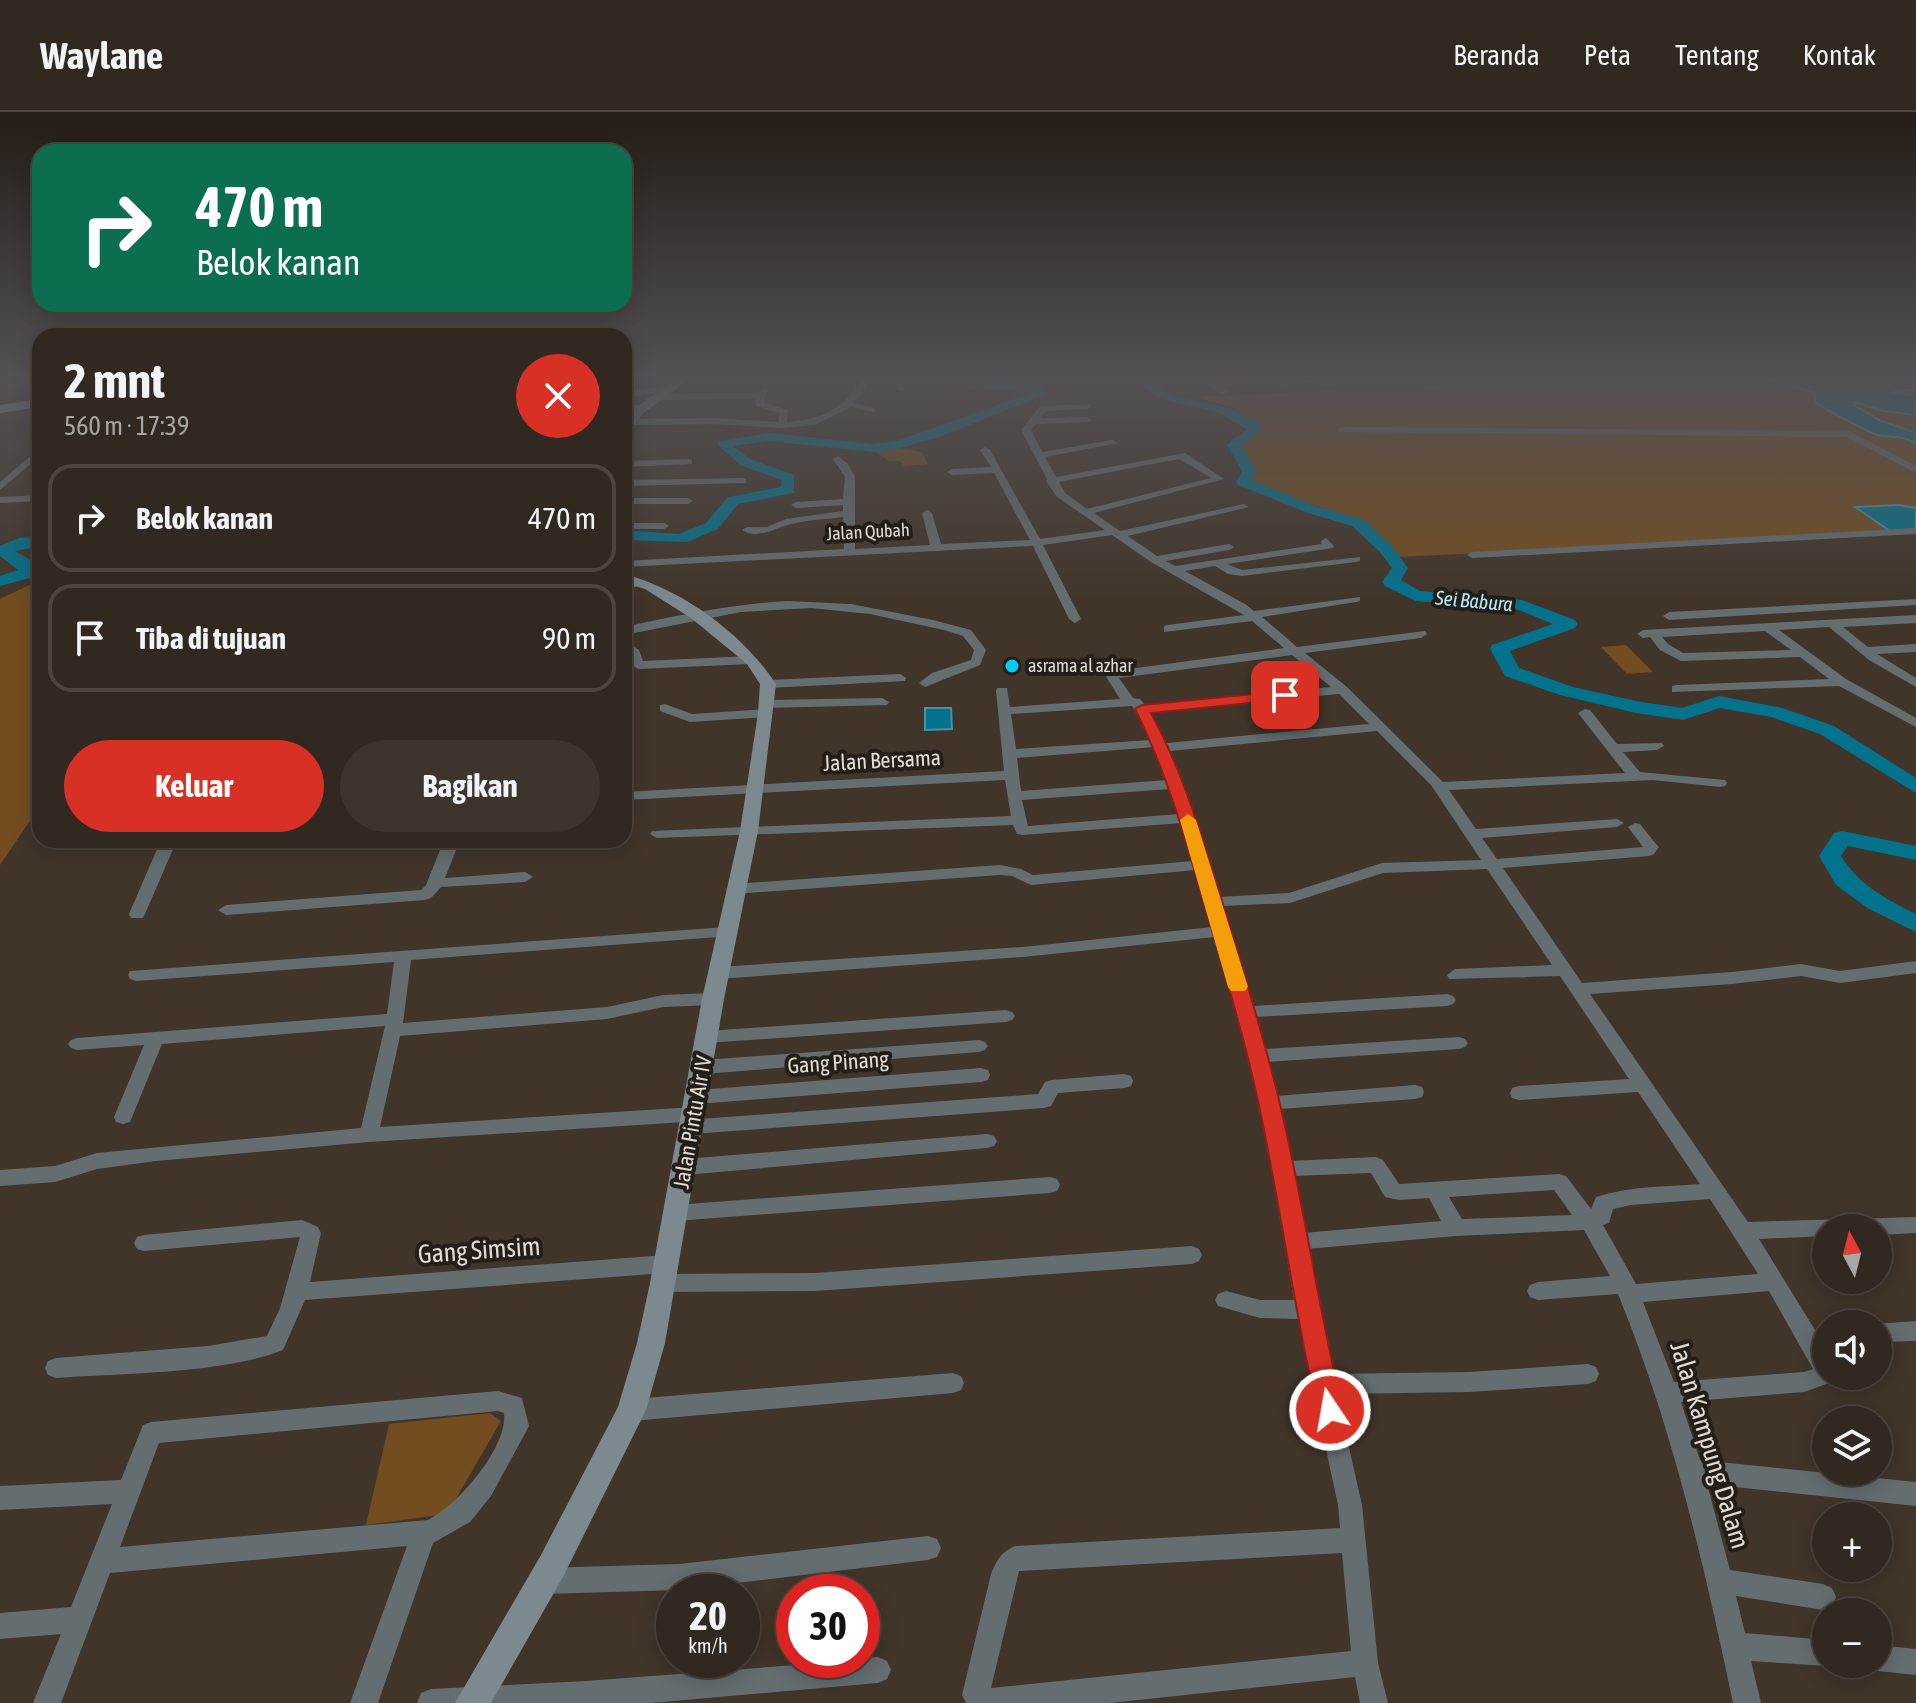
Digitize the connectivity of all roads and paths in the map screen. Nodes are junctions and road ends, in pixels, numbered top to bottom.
1 (987, 453) edge
2 (1050, 453) edge
3 (1885, 453) edge
4 (1039, 455) joint
5 (32, 458) edge
6 (838, 459) dead end
7 (689, 462) dead end
8 (632, 464) edge
9 (996, 470) junction
10 (1916, 470) edge
11 (952, 472) dead end
12 (742, 481) dead end
13 (1051, 481) junction
14 (632, 483) edge
15 (0, 487) edge
16 (32, 498) edge
17 (0, 500) edge
18 (632, 501) edge
19 (688, 501) dead end
20 (796, 505) dead end
21 (1244, 507) dead end
22 (848, 508) junction
23 (1086, 512) junction
24 (927, 513) dead end
25 (632, 526) edge
26 (664, 526) dead end
27 (747, 530) dead end
28 (769, 530) junction
29 (1916, 531) edge
30 (1116, 534) junction
31 (1036, 543) junction
32 (936, 546) junction
33 (1229, 547) dead end
34 (849, 550) junction
35 (769, 555) junction
36 (1472, 555) dead end
37 (1155, 560) junction
38 (1217, 562) junction
39 (1174, 570) junction
40 (632, 577) edge
41 (632, 581) edge
42 (1356, 599) dead end
43 (1916, 602) edge
44 (696, 615) junction
45 (1253, 616) junction
46 (1669, 616) dead end
47 (1075, 619) dead end
48 (1916, 619) edge
49 (1832, 624) junction
50 (1769, 628) junction
51 (632, 629) edge
52 (1168, 629) dead end
53 (1421, 634) dead end
54 (1916, 648) edge
55 (633, 650) dead end
56 (1299, 651) junction
57 (1866, 651) junction
58 (1799, 654) junction
59 (751, 660) junction
60 (900, 678) dead end
61 (1912, 679) edge
62 (1841, 682) junction
63 (925, 683) dead end
64 (1677, 689) dead end
65 (1342, 690) junction
66 (1002, 691) dead end
67 (767, 700) junction
68 (882, 702) dead end
69 (1135, 705) junction
70 (665, 708) dead end
71 (1916, 709) edge
72 (1004, 711) junction
73 (1899, 711) junction
74 (1585, 713) dead end
75 (1916, 723) edge
76 (1381, 727) junction
77 (1161, 746) junction
78 (1657, 746) dead end
79 (1613, 748) junction
80 (1009, 754) junction
81 (1012, 775) junction
82 (1635, 776) junction
83 (1720, 783) dead end
84 (1175, 784) junction
85 (1439, 786) junction
86 (754, 788) junction
87 (632, 796) edge
88 (1014, 796) junction
89 (1188, 818) junction
90 (1018, 820) junction
91 (1617, 823) dead end
92 (1635, 827) dead end
93 (749, 831) junction
94 (657, 834) dead end
95 (1474, 834) junction
96 (166, 848) edge
97 (449, 848) edge
98 (1494, 864) junction
99 (1201, 865) junction
100 (525, 877) dead end
101 (435, 883) junction
102 (734, 889) junction
103 (1212, 902) junction
104 (226, 910) dead end
105 (137, 914) dead end
106 (1220, 931) junction
107 (726, 932) junction
108 (403, 955) junction
109 (1916, 967) edge
110 (1565, 970) junction
111 (718, 973) junction
112 (136, 975) dead end
113 (1455, 975) dead end
114 (1578, 989) junction
115 (713, 999) junction
116 (1447, 1000) dead end
117 (1246, 1012) junction
118 (1006, 1016) dead end
119 (394, 1024) junction
120 (707, 1037) junction
121 (155, 1039) junction
122 (1459, 1043) dead end
123 (77, 1044) dead end
124 (979, 1046) dead end
125 (1257, 1056) junction
126 (703, 1067) junction
127 (981, 1075) dead end
128 (1124, 1081) dead end
129 (1642, 1085) junction
130 (1415, 1092) dead end
131 (1519, 1093) dead end
132 (1269, 1103) junction
133 (695, 1113) junction
134 (123, 1117) dead end
135 (369, 1135) junction
136 (987, 1141) dead end
137 (685, 1167) junction
138 (1282, 1169) junction
139 (0, 1178) edge
140 (1050, 1185) dead end
141 (1435, 1191) junction
142 (1716, 1191) junction
143 (675, 1213) junction
144 (1588, 1220) junction
145 (1916, 1225) edge
146 (1892, 1226) edge
147 (1456, 1228) junction
148 (1812, 1229) edge
149 (1743, 1231) junction
150 (1294, 1242) junction
151 (144, 1243) dead end
152 (1192, 1255) dead end
153 (664, 1273) junction
154 (1775, 1281) junction
155 (1627, 1289) junction
156 (1538, 1291) dead end
157 (296, 1292) junction
158 (1226, 1300) dead end
159 (1307, 1310) junction
160 (1812, 1329) edge
161 (1916, 1331) edge
162 (1892, 1332) edge
163 (56, 1368) dead end
164 (1588, 1374) dead end
165 (1812, 1379) edge
166 (953, 1383) dead end
167 (1324, 1384) junction
168 (1669, 1393) junction
169 (632, 1410) junction
170 (1693, 1471) junction
171 (129, 1491) junction
172 (1916, 1494) edge
173 (0, 1498) edge
174 (424, 1533) junction
175 (1353, 1540) junction
176 (928, 1548) dead end
177 (102, 1561) junction
178 (543, 1581) junction
179 (1719, 1581) junction
180 (1823, 1597) dead end
181 (79, 1619) junction
182 (0, 1626) edge
183 (1735, 1646) junction
184 (1812, 1652) edge
185 (1892, 1659) edge
186 (1916, 1662) edge
187 (1365, 1663) junction
188 (785, 1678) edge
189 (474, 1701) edge
190 (47, 1703) edge
191 (364, 1703) edge
192 (431, 1703) edge
193 (1374, 1703) edge
194 (1747, 1703) edge

1 - 9 street
2 - 4 street
3 - 10 street
4 - 13 street
5 - 15 street
6 - 22 street
7 - 8 street
9 - 11 street
9 - 31 street
12 - 14 street
13 - 23 street
13 - 23 street
16 - 17 street
18 - 19 street
20 - 22 street
21 - 30 street, Jalan Qubah
22 - 28 street
22 - 34 street
23 - 30 street
24 - 32 street
25 - 26 street
27 - 28 street
28 - 35 street
29 - 36 street
30 - 31 street, Jalan Qubah
30 - 37 street
31 - 32 street, Jalan Qubah
31 - 47 street
32 - 34 street, Jalan Qubah
33 - 37 street
34 - 35 street, Jalan Qubah
35 - 40 street, Jalan Qubah
37 - 39 street
38 - 38 street
38 - 39 street
39 - 45 street
41 - 44 main road
42 - 45 street
43 - 46 street
44 - 51 street
44 - 59 main road
44 - 63 street
45 - 52 street
45 - 56 street
48 - 49 street
49 - 50 street
49 - 57 street
50 - 58 street
50 - 58 street
53 - 56 street
54 - 57 street
55 - 59 street
56 - 65 street
56 - 69 street
57 - 61 street
58 - 62 street
59 - 67 main road
60 - 67 street
62 - 64 street
62 - 73 street
65 - 69 street
65 - 76 street
66 - 72 street
67 - 68 street
67 - 70 street
67 - 86 main road, Jalan Pintu Air IV
69 - 72 street
69 - 77 street
71 - 73 street
72 - 80 street
73 - 75 street
74 - 79 street
76 - 77 street
76 - 85 street
77 - 80 street
77 - 84 street
78 - 79 street
79 - 82 street
80 - 81 street
81 - 86 street, Jalan Bersama
81 - 88 street
82 - 83 street
82 - 85 street
84 - 88 street
84 - 89 street
85 - 95 street
86 - 87 street, Jalan Bersama
86 - 93 main road, Jalan Pintu Air IV
88 - 90 street
89 - 90 street
89 - 99 street
90 - 93 street
91 - 95 street
92 - 98 street
93 - 94 street
93 - 102 main road, Jalan Pintu Air IV
95 - 98 street
96 - 105 street
97 - 101 street
98 - 103 street
98 - 110 street
99 - 102 street
99 - 103 street
100 - 101 street
101 - 104 street
102 - 107 main road, Jalan Pintu Air IV
103 - 106 street
106 - 111 street
106 - 117 street
107 - 108 street
107 - 111 main road, Jalan Pintu Air IV
108 - 112 street
108 - 119 street
109 - 114 street
110 - 113 street
110 - 114 street
111 - 115 main road, Jalan Pintu Air IV
114 - 129 street
115 - 119 street
115 - 120 main road, Jalan Pintu Air IV
116 - 117 street
117 - 125 street
118 - 120 street
119 - 121 street
119 - 135 street
120 - 126 main road, Jalan Pintu Air IV
121 - 123 street
121 - 134 street
122 - 125 street
124 - 126 street
125 - 132 street
126 - 133 main road, Jalan Pintu Air IV
127 - 133 street, Gang Pinang
128 - 133 street
129 - 131 street
129 - 142 street
130 - 132 street
132 - 138 street
133 - 135 street
133 - 137 main road, Jalan Pintu Air IV
135 - 139 street
136 - 137 street
137 - 143 main road, Jalan Pintu Air IV
138 - 141 street
138 - 150 street
140 - 143 street
141 - 144 street, Jalan Kampung Dalam
141 - 147 street
142 - 144 street
142 - 149 street
143 - 153 main road, Jalan Pintu Air IV
144 - 147 street
144 - 155 street, Jalan Kampung Dalam
145 - 146 street
147 - 150 street
148 - 149 street
149 - 154 street
150 - 159 street
151 - 157 street
152 - 153 street, Gang Simsim
153 - 157 street, Gang Simsim
153 - 169 main road, Jalan Pintu Air IV
154 - 155 street
154 - 160 street
155 - 156 street
155 - 168 street, Jalan Kampung Dalam
157 - 163 street
158 - 159 street
159 - 167 street
161 - 162 street
164 - 167 street
165 - 168 street
166 - 169 street
167 - 175 street
168 - 170 street, Jalan Kampung Dalam
169 - 178 main road, Jalan Pintu Air IV
170 - 172 street
170 - 179 street, Jalan Kampung Dalam
171 - 173 street
171 - 174 street
171 - 177 street
174 - 177 street
174 - 191 street
175 - 187 street
175 - 187 street
176 - 178 street
177 - 181 street
178 - 189 main road, Jalan Pintu Air IV
179 - 180 street
179 - 183 street, Jalan Kampung Dalam
181 - 182 street
181 - 190 street
183 - 184 street
183 - 194 street, Jalan Kampung Dalam
185 - 186 street
187 - 193 street
188 - 189 street
189 - 192 street

